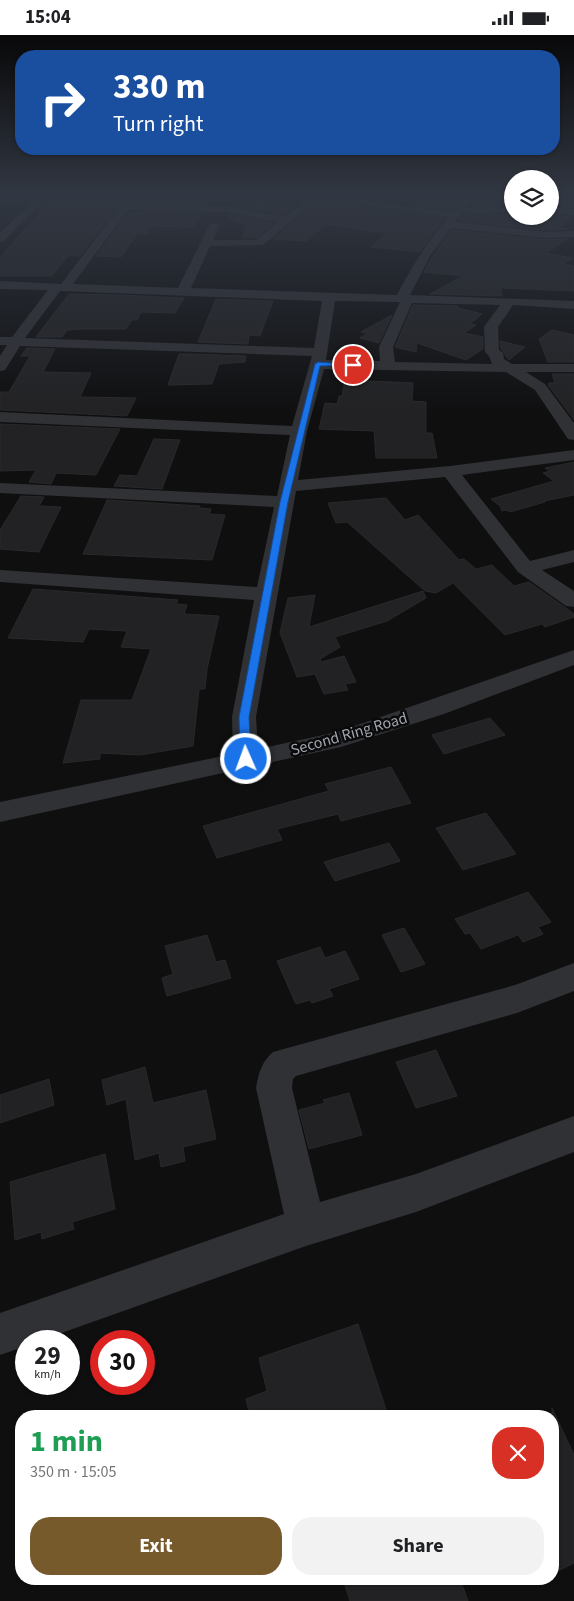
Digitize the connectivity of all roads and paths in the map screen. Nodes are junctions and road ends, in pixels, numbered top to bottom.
1 (76, 268) edge
2 (194, 268) edge
3 (417, 268) edge
4 (0, 285) edge
5 (61, 287) junction
6 (183, 291) junction
7 (329, 297) junction
8 (405, 298) junction
9 (509, 301) junction
10 (574, 305) edge
11 (0, 341) edge
12 (16, 341) junction
13 (319, 358) junction
14 (388, 366) junction
15 (0, 367) edge
16 (574, 368) edge
17 (512, 369) junction
18 (0, 417) edge
19 (299, 431) junction
20 (574, 435) edge
21 (574, 455) edge
22 (450, 471) junction
23 (0, 488) edge
24 (286, 494) junction
25 (574, 556) edge
26 (525, 568) junction
27 (0, 576) edge
28 (266, 594) junction
29 (574, 601) edge
30 (574, 657) edge
31 (246, 759) junction
32 (0, 811) edge
33 (574, 977) edge
34 (574, 1134) edge
35 (306, 1226) junction
36 (0, 1333) edge

1 - 5 street
2 - 6 street
3 - 8 street
4 - 5 street
5 - 6 street
5 - 12 street
6 - 7 street
7 - 8 street
7 - 13 street
8 - 9 street
8 - 14 street
9 - 10 street
9 - 17 street
11 - 12 street
12 - 13 street
12 - 15 street
13 - 14 street
13 - 19 street
14 - 17 street
16 - 17 street
17 - 20 street
18 - 19 street
19 - 24 street
21 - 22 street
22 - 24 street
22 - 26 street
23 - 24 street
24 - 28 street
25 - 26 street
26 - 29 street
27 - 28 street
28 - 31 street
30 - 31 street, Second Ring Road
31 - 32 street, Second Ring Road
33 - 35 street
34 - 35 street
35 - 36 street

